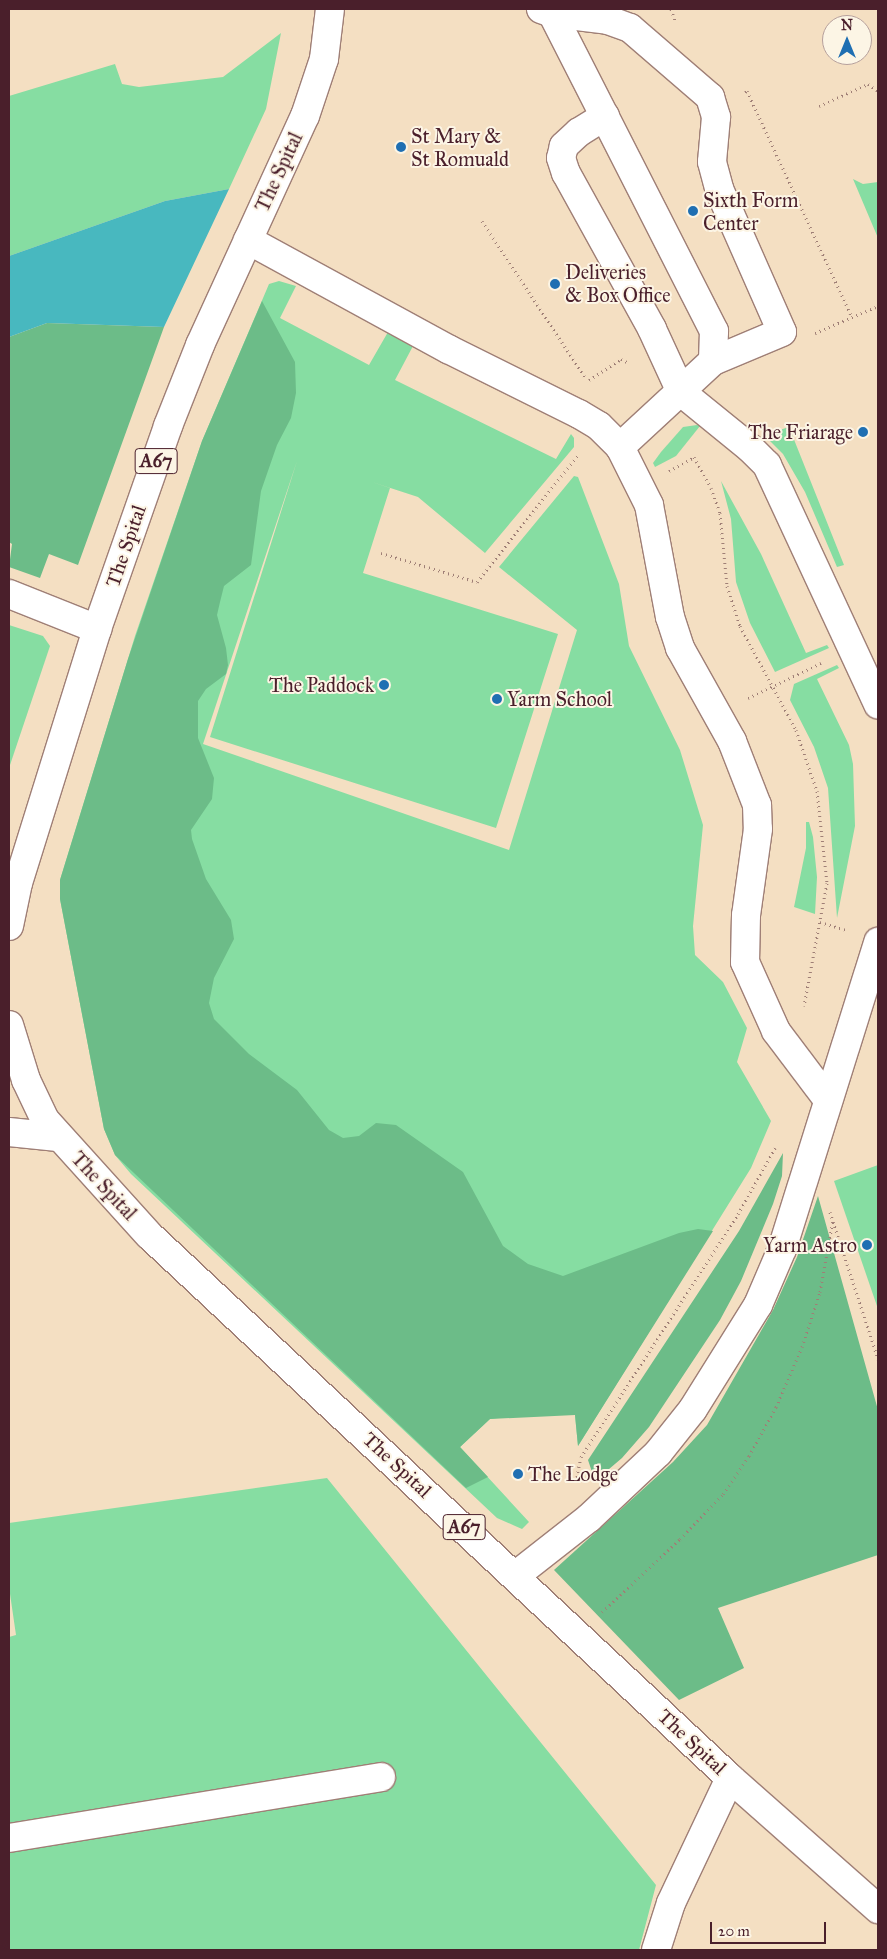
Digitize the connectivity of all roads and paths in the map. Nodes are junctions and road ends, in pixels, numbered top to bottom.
1 (330, 9) edge
2 (671, 9) edge
3 (549, 10) edge
4 (677, 26) dead end
5 (878, 90) edge
6 (739, 94) dead end
7 (819, 106) dead end
8 (605, 116) junction
9 (482, 221) dead end
10 (248, 240) junction
11 (852, 318) dead end
12 (713, 361) junction
13 (675, 380) junction
14 (599, 426) junction
15 (620, 447) junction
16 (641, 486) junction
17 (381, 553) dead end
18 (9, 594) edge
19 (97, 629) junction
20 (852, 648) junction
21 (773, 687) junction
22 (878, 704) edge
23 (715, 712) junction
24 (820, 922) junction
25 (9, 926) edge
26 (866, 938) edge
27 (803, 1014) dead end
28 (9, 1025) edge
29 (828, 1100) junction
30 (9, 1132) edge
31 (58, 1137) junction
32 (779, 1138) dead end
33 (828, 1205) dead end
34 (833, 1220) junction
35 (878, 1359) edge
36 (576, 1489) dead end
37 (515, 1576) junction
38 (578, 1635) junction
39 (381, 1777) dead end
40 (730, 1778) junction
41 (9, 1838) edge
42 (878, 1909) edge
43 (656, 1950) edge

1 - 10 main road, The Spital / A67
2 - 4 path
3 - 8 main road
3 - 12 main road
5 - 7 path
6 - 11 path
8 - 12 main road
8 - 13 main road
9 - 13 path
10 - 14 main road
10 - 19 main road, The Spital / A67
12 - 13 main road
13 - 15 main road
13 - 20 main road
14 - 15 main road
14 - 17 path
15 - 16 main road
16 - 21 path
16 - 23 main road
18 - 19 main road
19 - 25 main road, The Spital / A67
20 - 21 path
20 - 22 main road
21 - 23 path
21 - 24 path
23 - 29 main road
24 - 26 path
24 - 27 path
26 - 29 main road
28 - 31 main road, The Spital / A67
29 - 37 main road
30 - 31 main road
31 - 37 main road, The Spital / A67
32 - 36 path
33 - 34 path
34 - 35 path
34 - 38 path
37 - 38 main road, The Spital / A67
38 - 40 main road, The Spital / A67
39 - 41 main road
40 - 42 main road, The Spital / A67
40 - 43 main road

